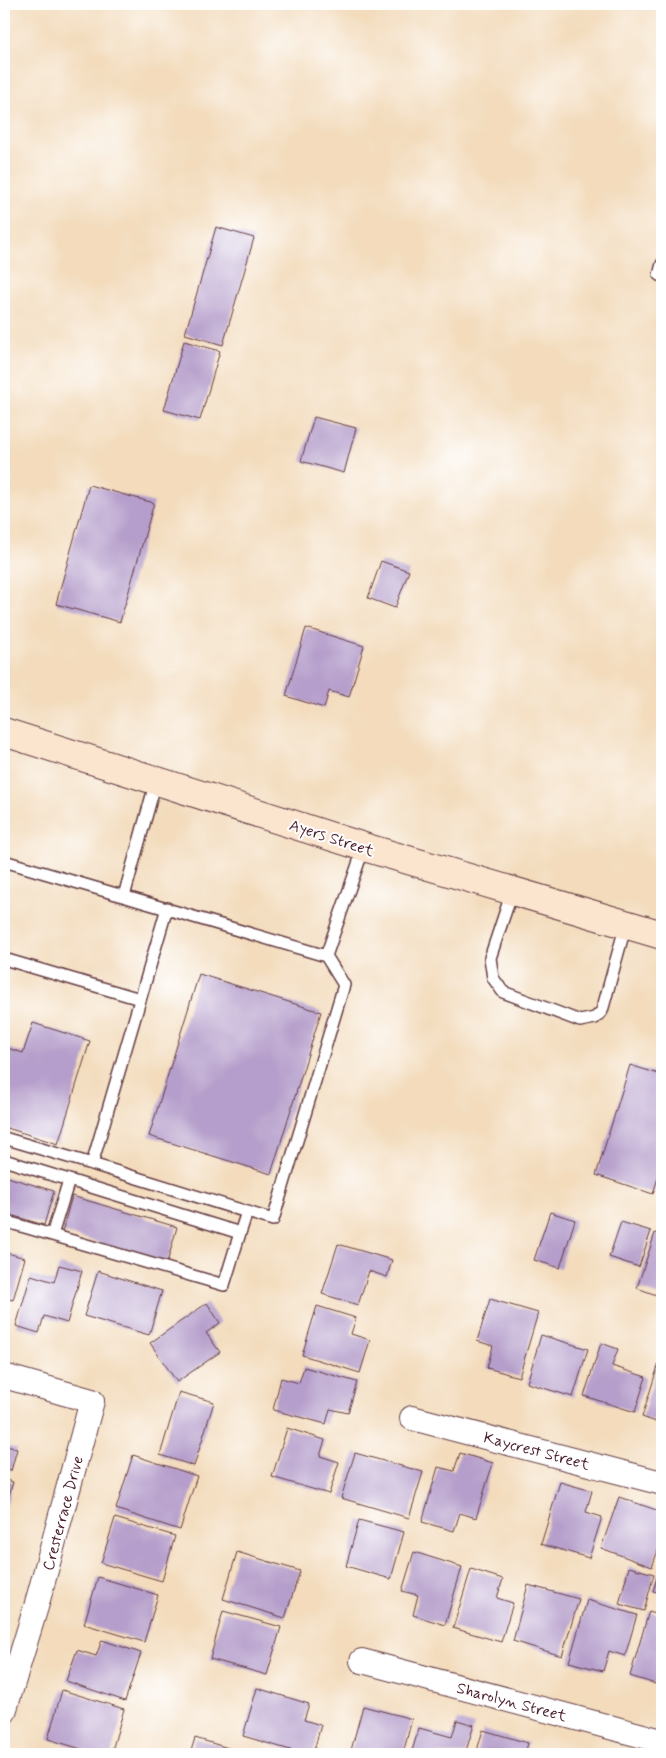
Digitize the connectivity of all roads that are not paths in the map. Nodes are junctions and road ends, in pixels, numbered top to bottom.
1 (662, 264) edge
2 (662, 276) edge
3 (4, 732) edge
4 (156, 781) junction
5 (364, 847) junction
6 (4, 861) edge
7 (512, 892) junction
8 (124, 896) junction
9 (167, 908) junction
10 (626, 924) junction
11 (662, 935) edge
12 (326, 956) junction
13 (4, 959) edge
14 (140, 998) junction
15 (4, 1138) edge
16 (4, 1160) edge
17 (92, 1164) junction
18 (70, 1180) junction
19 (247, 1212) junction
20 (4, 1221) edge
21 (240, 1233) junction
22 (52, 1235) junction
23 (4, 1376) edge
24 (412, 1418) dead end
25 (662, 1483) edge
26 (362, 1661) dead end
27 (4, 1712) edge
28 (662, 1741) edge

1 - 2 lane
3 - 4 main road, Ayers Street
4 - 5 main road, Ayers Street
4 - 8 lane
5 - 7 main road, Ayers Street
5 - 12 lane
6 - 8 lane
7 - 10 main road, Ayers Street
7 - 10 lane
8 - 9 lane
9 - 12 lane
9 - 14 lane
10 - 11 main road, Ayers Street
12 - 19 lane
13 - 14 lane
14 - 17 lane
15 - 17 lane
16 - 18 lane
17 - 19 lane
18 - 21 lane
18 - 22 lane
19 - 21 lane
20 - 22 lane
21 - 22 lane
23 - 27 street, Cresterrace Drive
24 - 25 street, Kaycrest Street
26 - 28 street, Sharolyn Street

